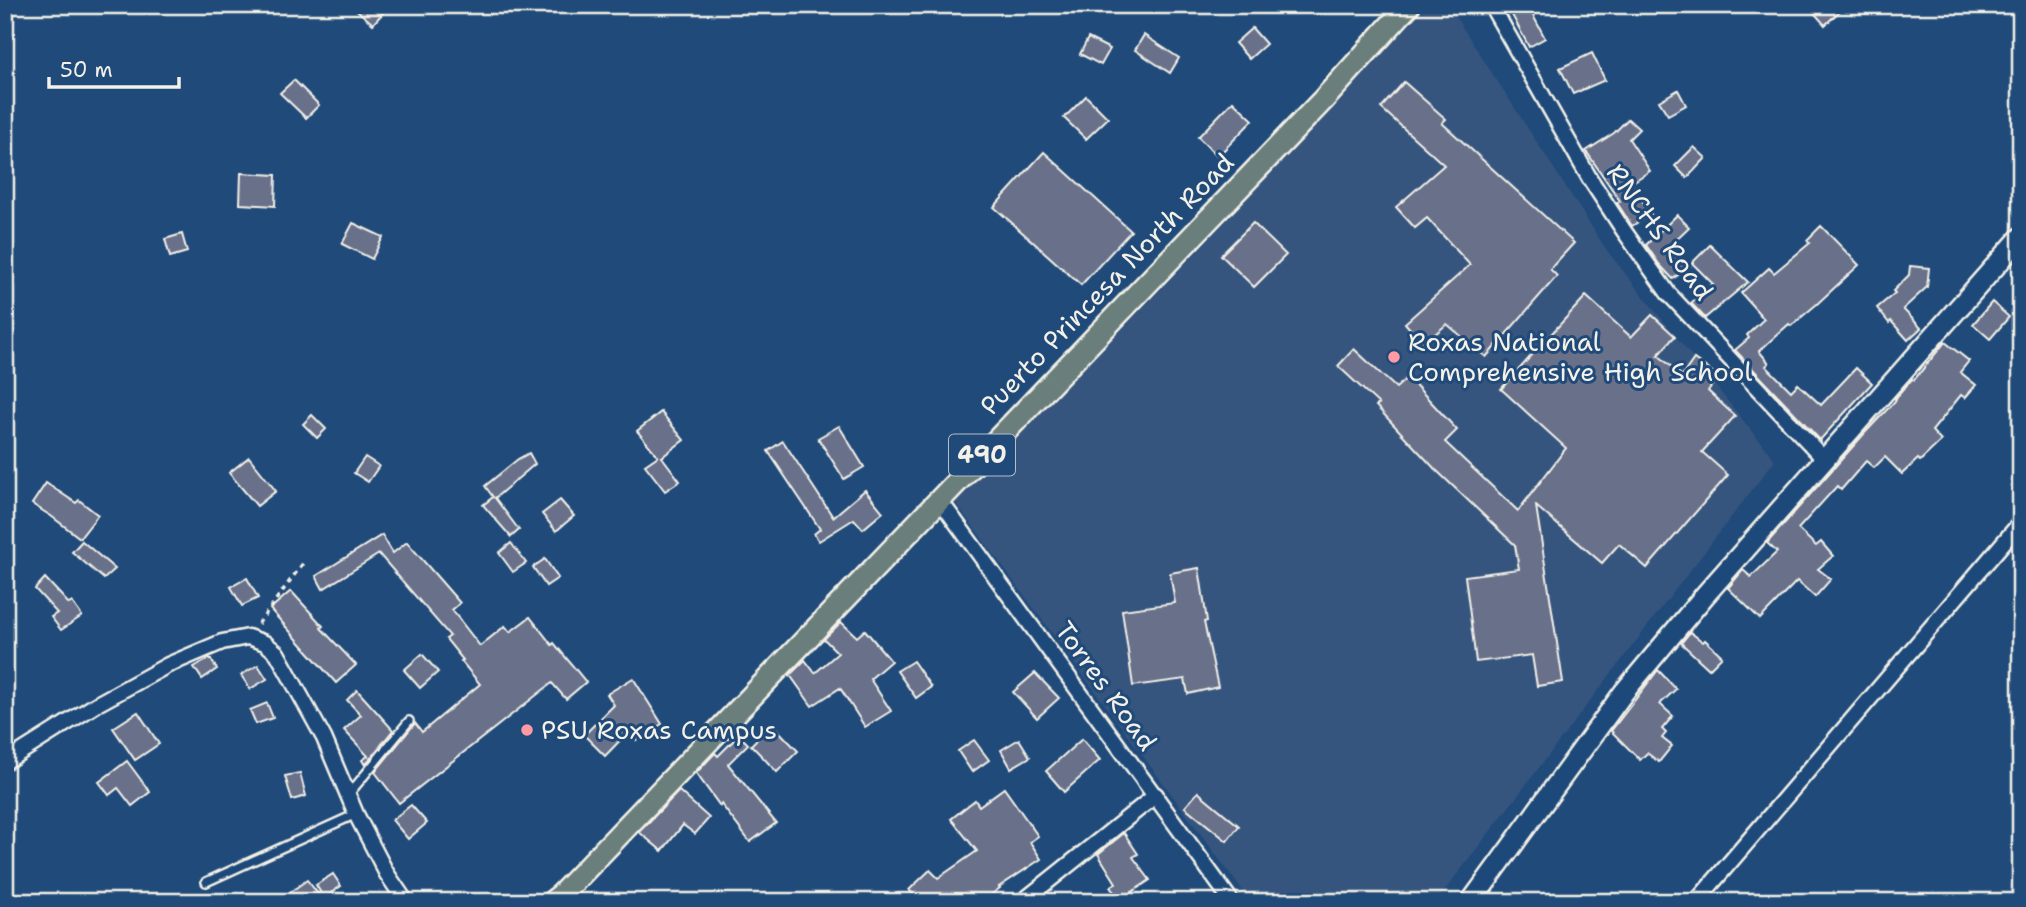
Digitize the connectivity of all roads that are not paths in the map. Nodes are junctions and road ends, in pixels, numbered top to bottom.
1 (1409, 5) edge
2 (1491, 5) edge
3 (2021, 237) edge
4 (1825, 460) junction
5 (940, 499) junction
6 (2021, 522) edge
7 (409, 720) dead end
8 (5, 762) edge
9 (349, 794) junction
10 (1156, 795) junction
11 (356, 814) junction
12 (206, 882) dead end
13 (560, 899) edge
14 (405, 902) edge
15 (1022, 902) edge
16 (1232, 902) edge
17 (1471, 902) edge
18 (1696, 902) edge

1 - 5 main road, Puerto Princesa North Road / 490
2 - 4 street, RNCHS Road
3 - 4 street
4 - 17 street
5 - 10 street, Torres Road
5 - 13 main road, Puerto Princesa North Road / 490
6 - 18 street
7 - 9 lane
8 - 9 street
9 - 11 street
10 - 15 street
10 - 16 street, Torres Road
11 - 12 lane
11 - 14 street

